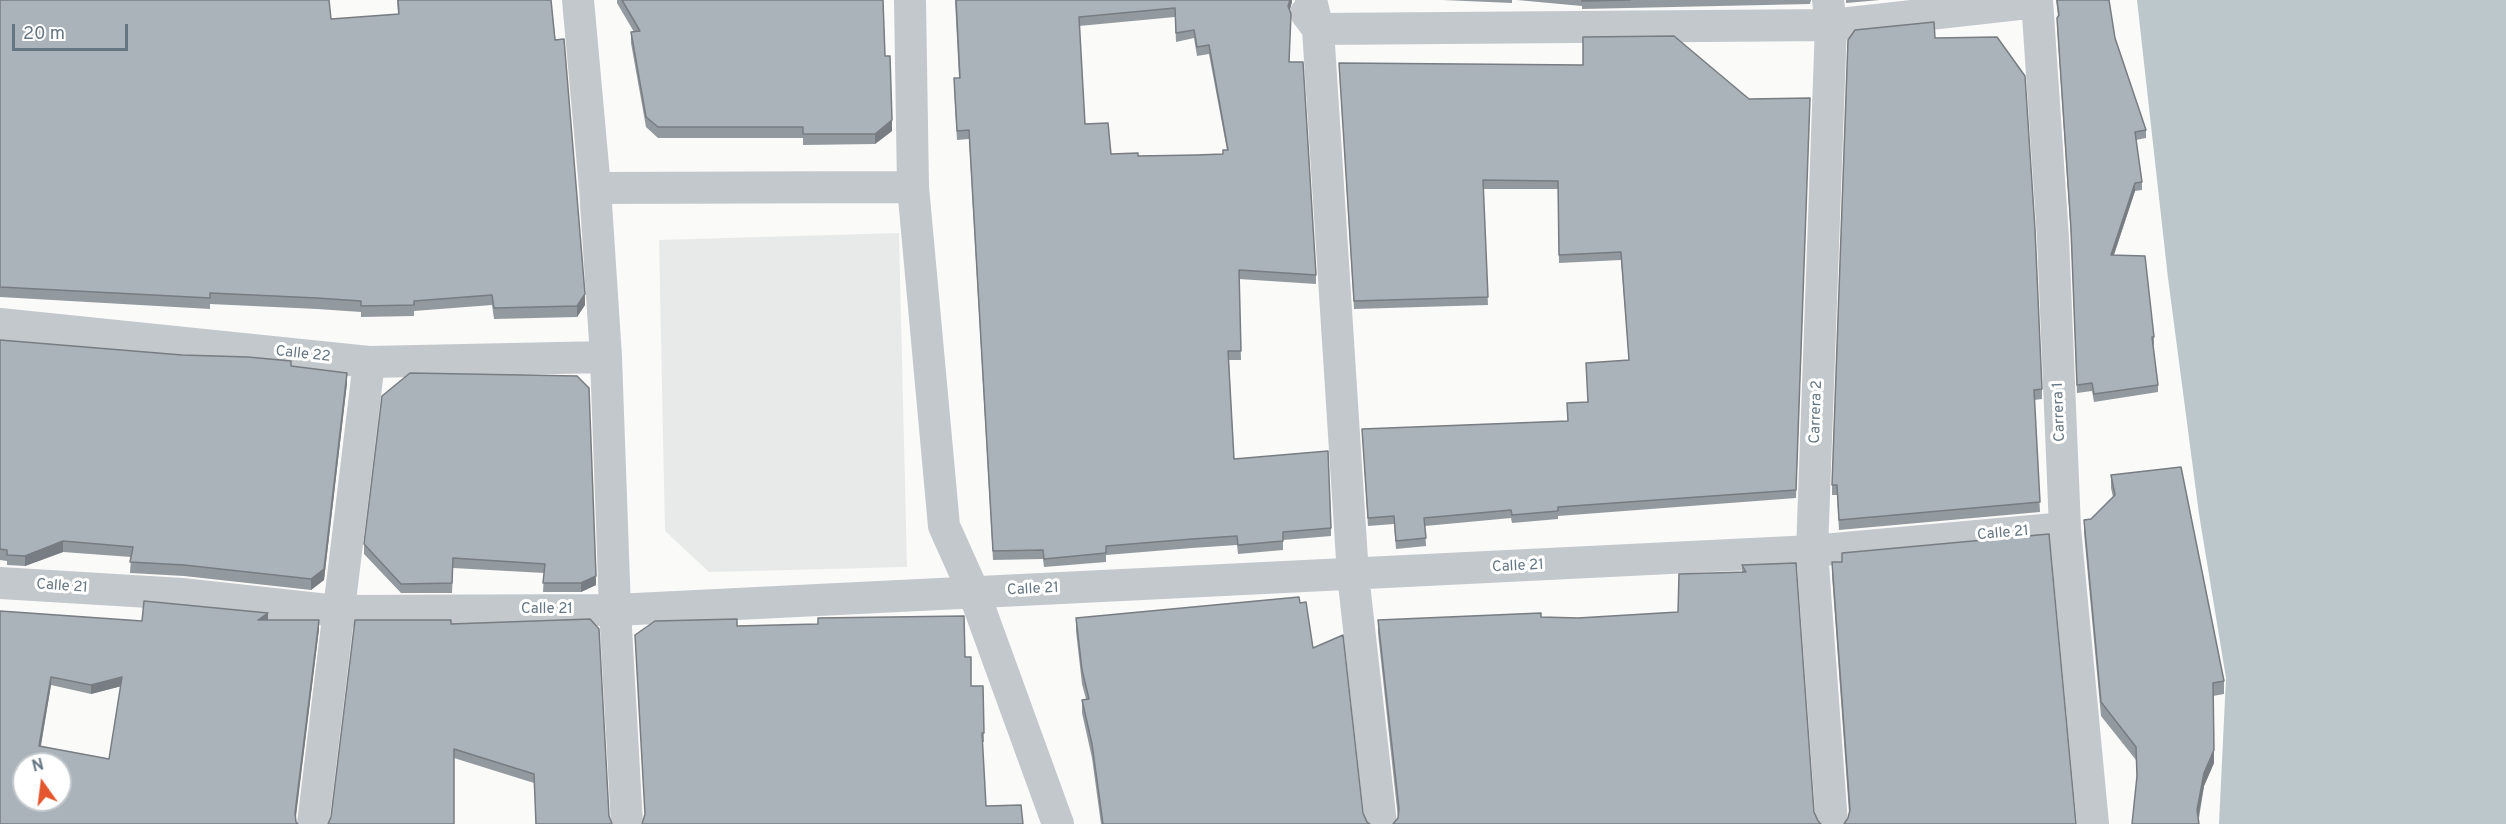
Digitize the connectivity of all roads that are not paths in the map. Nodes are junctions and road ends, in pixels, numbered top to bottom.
1 (578, 0) edge
2 (910, 0) edge
3 (1297, 0) edge
4 (2037, 1) edge
5 (1830, 13) edge
6 (1315, 15) edge
7 (913, 187) junction
8 (595, 188) junction
9 (0, 324) edge
10 (606, 357) junction
11 (369, 362) junction
12 (2065, 528) junction
13 (1812, 551) junction
14 (1353, 575) junction
15 (0, 583) edge
16 (974, 593) junction
17 (615, 610) junction
18 (337, 611) junction
19 (313, 824) edge
20 (627, 824) edge
21 (1058, 824) edge
22 (1381, 824) edge
23 (1832, 824) edge
24 (2092, 824) edge

1 - 8 street
2 - 7 street
3 - 6 street
4 - 5 street
4 - 12 street, Carrera 1
5 - 6 street
5 - 13 street, Carrera 2
6 - 14 street
7 - 8 street
7 - 16 street
8 - 10 street
9 - 11 street, Calle 22
10 - 11 street, Calle 22
10 - 17 street
11 - 18 street
12 - 13 street, Calle 21
12 - 24 street, Carrera 1
13 - 14 street, Calle 21
13 - 23 street, Carrera 2
14 - 16 street, Calle 21
14 - 22 street
15 - 18 street, Calle 21
16 - 17 street, Calle 21
16 - 21 street
17 - 18 street, Calle 21
17 - 20 street
18 - 19 street

